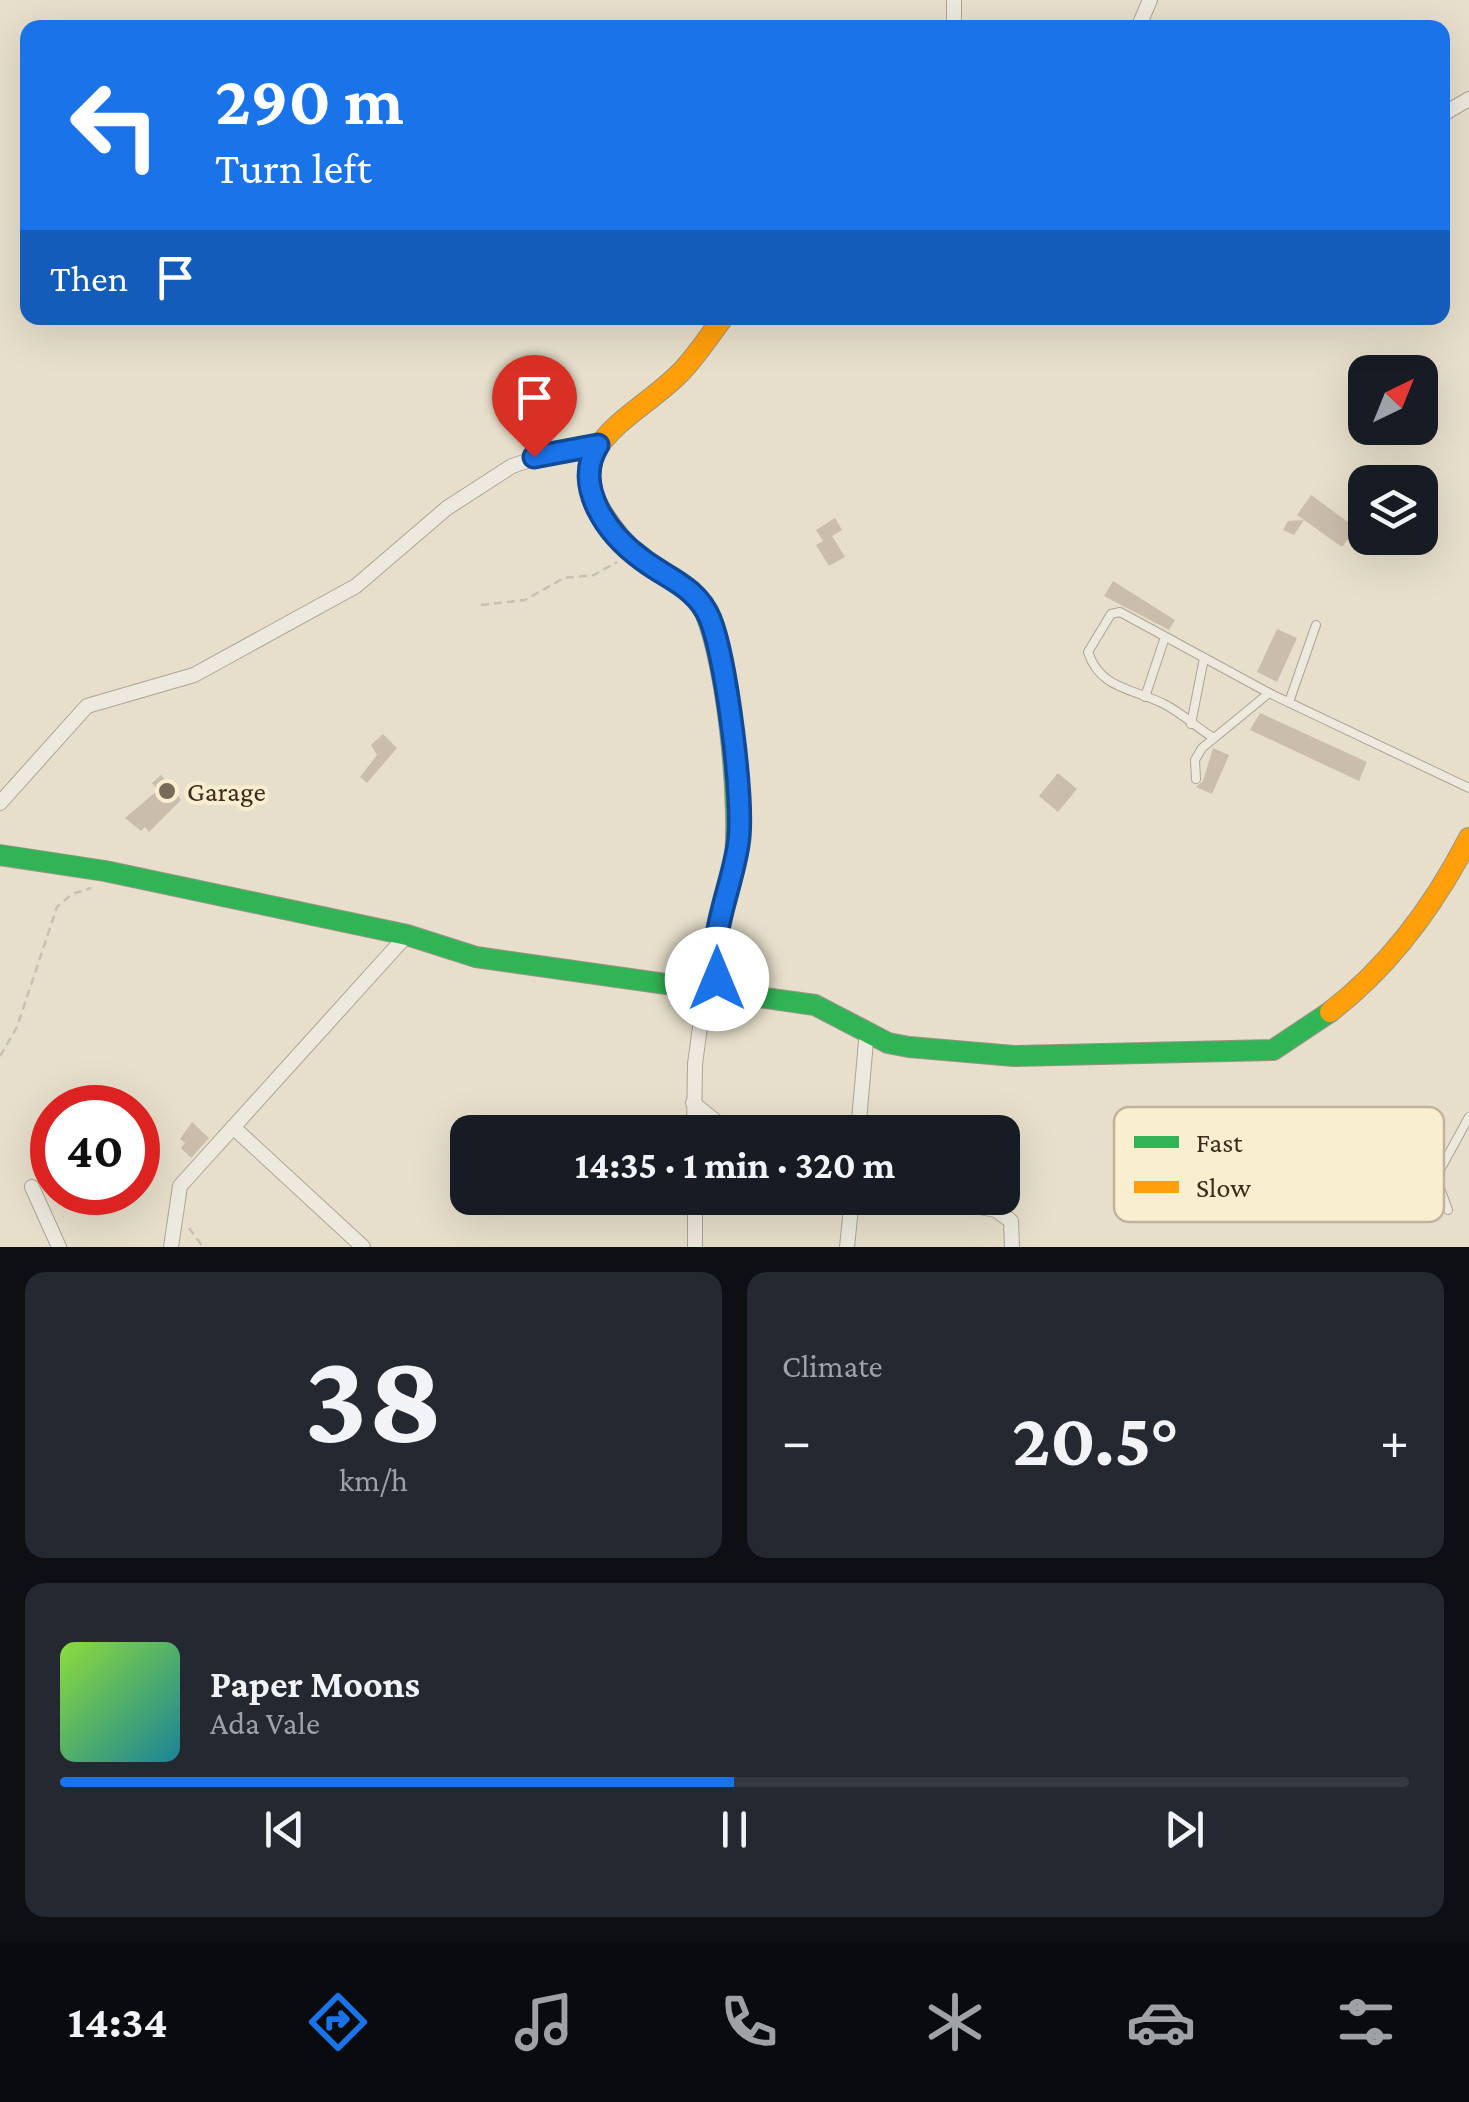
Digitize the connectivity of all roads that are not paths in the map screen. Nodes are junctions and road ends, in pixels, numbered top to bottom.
1 (718, 325) edge
2 (598, 445) junction
3 (1316, 625) dead end
4 (1166, 637) junction
5 (1204, 658) junction
6 (1269, 693) junction
7 (1144, 697) junction
8 (1289, 702) junction
9 (1191, 724) junction
10 (1214, 738) junction
11 (1196, 779) dead end
12 (1469, 788) edge
13 (0, 803) edge
14 (1469, 838) edge
15 (2, 852) edge
16 (407, 935) junction
17 (715, 991) junction
18 (867, 1030) junction
19 (693, 1103) junction
20 (693, 1115) edge
21 (708, 1115) edge
22 (860, 1115) edge
23 (1469, 1117) edge
24 (233, 1128) junction
25 (1444, 1162) edge
26 (1444, 1199) edge
27 (1448, 1210) dead end
28 (45, 1215) edge
29 (695, 1215) edge
30 (850, 1215) edge
31 (1004, 1215) edge
32 (59, 1247) edge
33 (171, 1247) edge
34 (363, 1247) edge
35 (695, 1247) edge
36 (847, 1247) edge
37 (1012, 1247) edge

1 - 2 street
2 - 13 street
2 - 17 street
3 - 8 lane
4 - 5 lane
4 - 7 lane
4 - 7 lane
5 - 6 lane
5 - 9 lane
6 - 8 lane
6 - 10 lane
7 - 9 lane
8 - 12 lane
9 - 10 lane
10 - 11 lane
14 - 18 street
15 - 16 street
16 - 17 street
16 - 24 street
17 - 18 street
17 - 19 street
18 - 22 street
19 - 20 street
19 - 21 street
23 - 25 lane
24 - 33 street
24 - 34 street
26 - 27 lane
28 - 32 street
29 - 35 street
30 - 36 street
31 - 37 street

